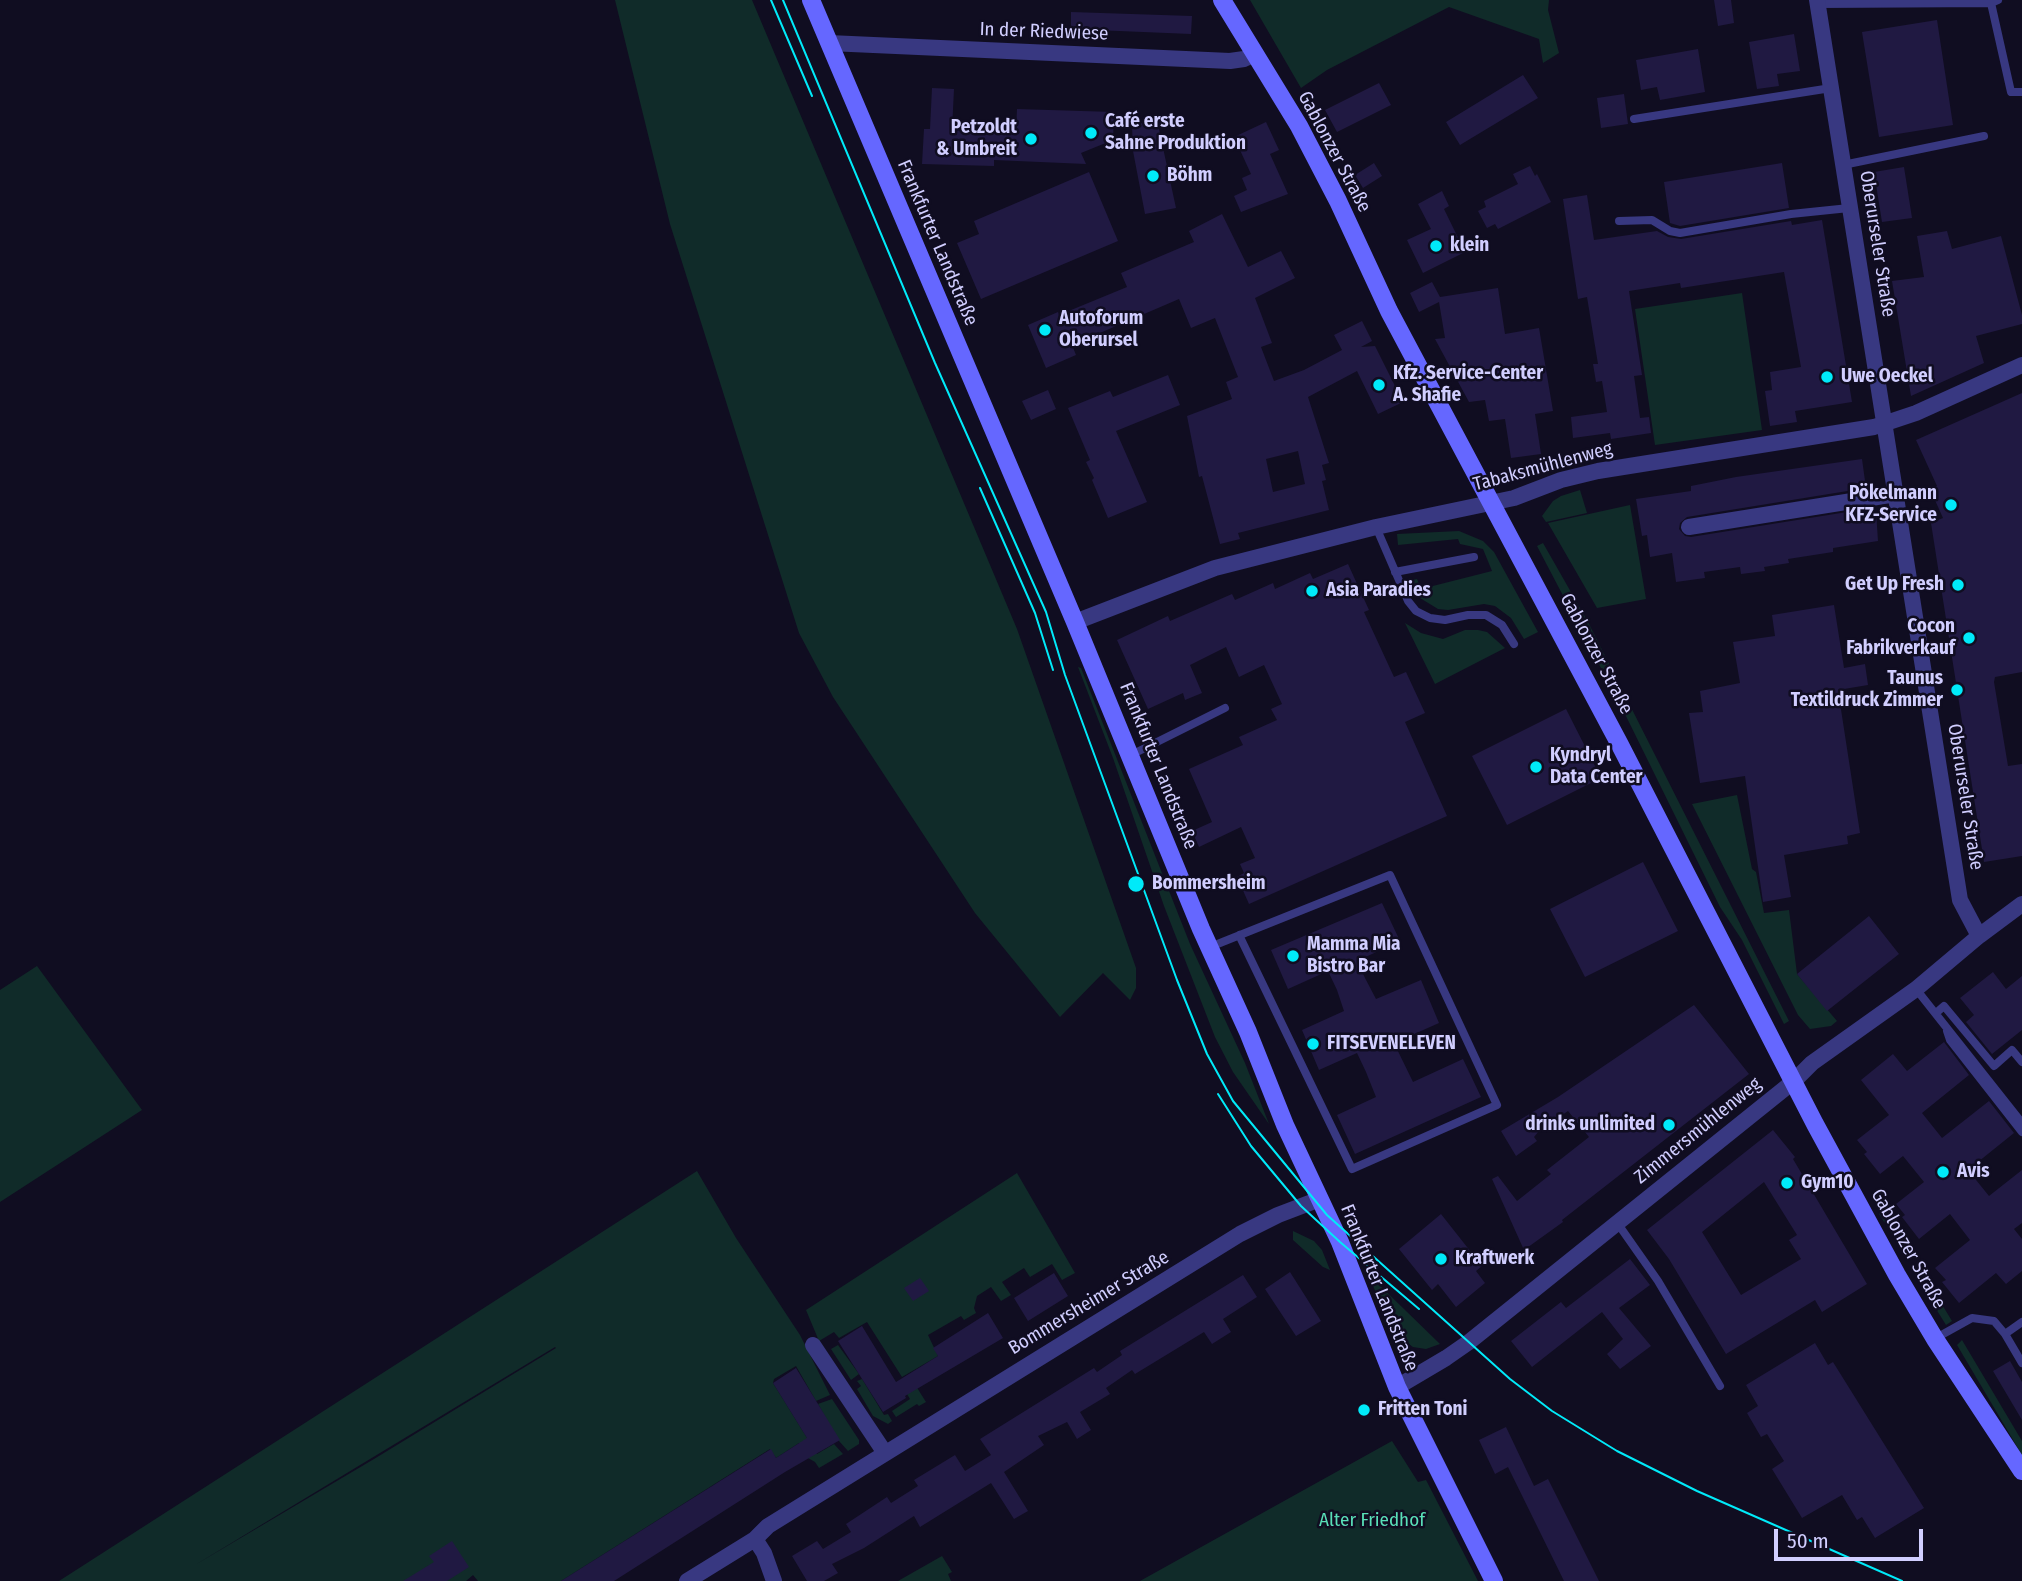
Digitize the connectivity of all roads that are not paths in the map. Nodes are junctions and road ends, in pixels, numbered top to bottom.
1 (811, 0) edge
2 (1222, 0) edge
3 (1994, 1) edge
4 (1817, 2) edge
5 (829, 43) junction
6 (1255, 54) junction
7 (1831, 88) junction
8 (2022, 92) edge
9 (1634, 118) dead end
10 (1983, 136) dead end
11 (1843, 165) junction
12 (1849, 208) junction
13 (1619, 221) dead end
14 (2022, 365) edge
15 (1885, 424) junction
16 (1896, 494) junction
17 (1493, 503) junction
18 (1376, 527) junction
19 (1689, 527) dead end
20 (1474, 557) dead end
21 (1395, 572) junction
22 (1075, 622) junction
23 (1514, 644) dead end
24 (1225, 708) dead end
25 (1131, 755) junction
26 (2022, 904) edge
27 (1240, 936) junction
28 (1979, 936) junction
29 (1210, 947) junction
30 (1916, 989) junction
31 (1936, 1013) junction
32 (1945, 1024) junction
33 (2022, 1062) edge
34 (1794, 1081) junction
35 (2003, 1106) junction
36 (2016, 1120) edge
37 (2022, 1132) edge
38 (1320, 1199) junction
39 (1618, 1224) junction
40 (2022, 1322) edge
41 (2005, 1334) junction
42 (1934, 1339) junction
43 (813, 1345) dead end
44 (2022, 1363) edge
45 (1720, 1386) dead end
46 (1397, 1387) junction
47 (885, 1453) junction
48 (2022, 1470) edge
49 (755, 1539) junction
50 (687, 1581) edge
51 (774, 1581) edge
52 (1494, 1581) edge

1 - 5 main road, Frankfurter Landstraße
2 - 6 main road, Gablonzer Straße
3 - 4 lane
3 - 8 lane
4 - 7 street, Oberurseler Straße
5 - 6 street, In der Riedwiese
5 - 22 main road, Frankfurter Landstraße
6 - 17 main road, Gablonzer Straße
7 - 9 lane
7 - 11 street, Oberurseler Straße
10 - 11 lane
11 - 12 street, Oberurseler Straße
12 - 13 lane
12 - 15 street, Oberurseler Straße
14 - 15 street, Tabaksmühlenweg
15 - 16 street, Oberurseler Straße
15 - 17 street, Tabaksmühlenweg
16 - 19 street
16 - 28 street, Oberurseler Straße
17 - 18 street, Tabaksmühlenweg
17 - 34 main road, Gablonzer Straße
18 - 21 lane
18 - 22 street, Tabaksmühlenweg
20 - 21 lane
21 - 23 lane
22 - 25 main road, Frankfurter Landstraße
24 - 25 lane
25 - 29 main road, Frankfurter Landstraße
26 - 28 street, Zimmersmühlenweg
27 - 27 lane
27 - 29 lane
28 - 30 street, Zimmersmühlenweg
29 - 38 main road, Frankfurter Landstraße
30 - 31 lane
30 - 34 street, Zimmersmühlenweg
31 - 32 lane
31 - 33 lane
32 - 35 lane
32 - 35 lane
34 - 39 street, Zimmersmühlenweg
34 - 42 main road, Gablonzer Straße
35 - 36 lane
36 - 37 lane
38 - 46 main road, Frankfurter Landstraße
38 - 47 street, Bommersheimer Straße
39 - 45 lane
39 - 46 street, Zimmersmühlenweg
40 - 41 lane
41 - 42 lane
41 - 44 lane
42 - 48 main road, Gablonzer Straße
43 - 47 street
46 - 52 main road, Frankfurter Landstraße
47 - 49 street, Bommersheimer Straße
49 - 50 street, Bommersheimer Straße
49 - 51 street

